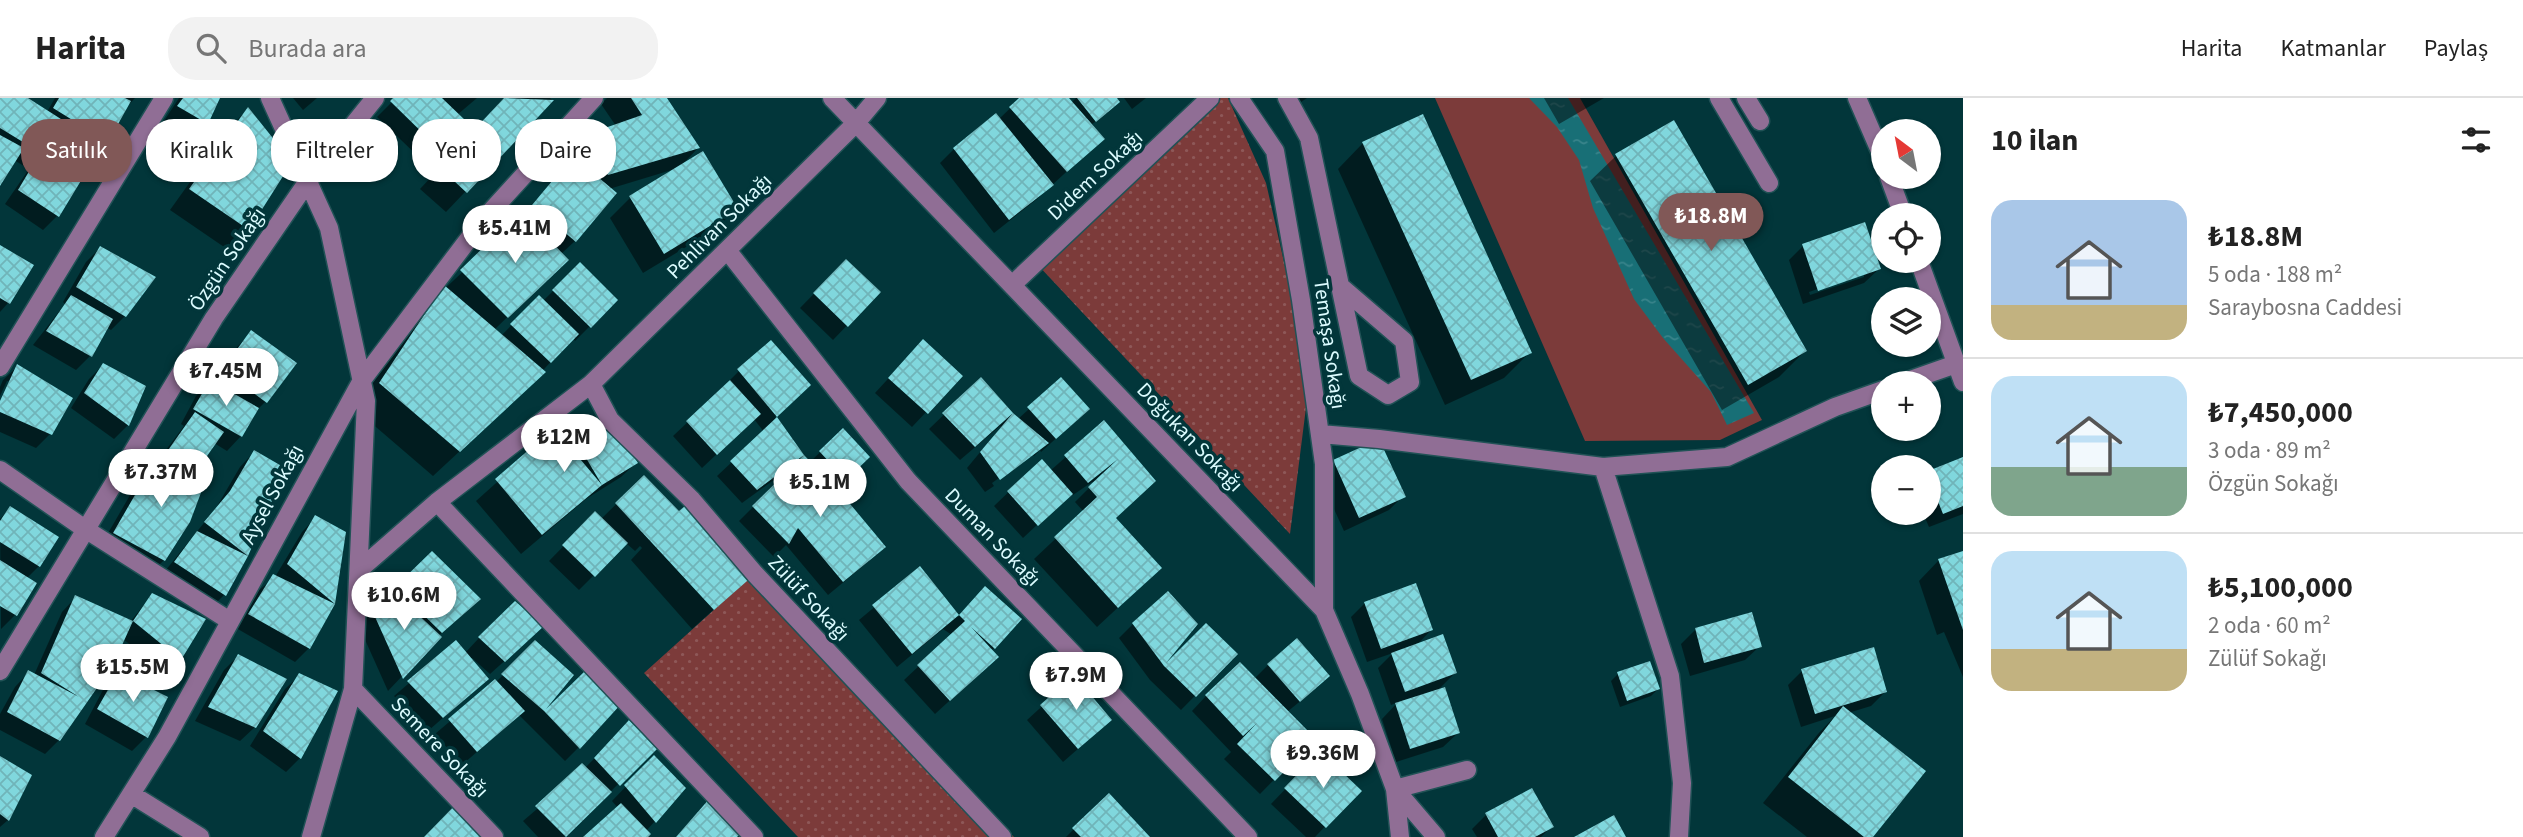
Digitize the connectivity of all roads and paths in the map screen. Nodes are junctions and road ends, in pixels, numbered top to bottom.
1 (164, 98) edge
2 (270, 98) edge
3 (375, 98) edge
4 (594, 98) edge
5 (832, 98) edge
6 (877, 98) edge
7 (1210, 98) edge
8 (1239, 98) edge
9 (1287, 98) edge
10 (1719, 98) edge
11 (1746, 98) edge
12 (1857, 98) edge
13 (280, 119) edge
14 (358, 119) edge
15 (1760, 121) dead end
16 (856, 123) junction
17 (1871, 130) edge
18 (307, 182) edge
19 (308, 182) edge
20 (1769, 183) dead end
21 (727, 250) junction
22 (1923, 273) edge
23 (1012, 285) junction
24 (1340, 286) junction
25 (1956, 364) junction
26 (0, 367) edge
27 (1936, 371) edge
28 (362, 380) junction
29 (1963, 382) edge
30 (591, 384) junction
31 (1871, 394) edge
32 (1320, 434) junction
33 (1603, 467) junction
34 (0, 470) edge
35 (438, 502) junction
36 (85, 530) junction
37 (359, 570) junction
38 (1324, 610) junction
39 (230, 621) junction
40 (0, 671) edge
41 (353, 689) junction
42 (1467, 770) dead end
43 (1395, 789) junction
44 (131, 794) junction
45 (104, 837) edge
46 (200, 837) edge
47 (311, 837) edge
48 (494, 837) edge
49 (754, 837) edge
50 (1002, 837) edge
51 (1248, 837) edge
52 (1400, 837) edge
53 (1436, 837) edge
54 (1679, 837) edge

1 - 26 street
2 - 13 street
3 - 14 street, Özgün Sokağı
4 - 28 street, Aysel Sokağı
5 - 16 street, Doğukan Sokağı
6 - 16 street, Pehlivan Sokağı
7 - 23 street, Didem Sokağı
8 - 32 street, Temaşa Sokağı
9 - 24 street
10 - 20 street
11 - 15 street
12 - 17 street
16 - 21 street, Pehlivan Sokağı
16 - 23 street, Doğukan Sokağı
18 - 36 street, Özgün Sokağı
19 - 28 street
21 - 30 street, Pehlivan Sokağı
21 - 51 street, Duman Sokağı
22 - 25 street
23 - 38 street, Doğukan Sokağı
24 - 24 street
25 - 27 street
25 - 29 street
28 - 37 street
28 - 39 street, Aysel Sokağı
30 - 35 street, Pehlivan Sokağı
30 - 50 street, Zülüf Sokağı
31 - 33 street
32 - 33 street
32 - 38 street, Temaşa Sokağı
33 - 54 street
34 - 36 street
35 - 37 street
35 - 49 street
36 - 39 street
36 - 40 street, Özgün Sokağı
37 - 41 street
38 - 43 street, Doğukan Sokağı
39 - 44 street, Aysel Sokağı
41 - 47 street
41 - 48 street, Semere Sokağı
42 - 43 street
43 - 52 street, Doğukan Sokağı
43 - 53 street
44 - 45 street, Aysel Sokağı
44 - 46 street

